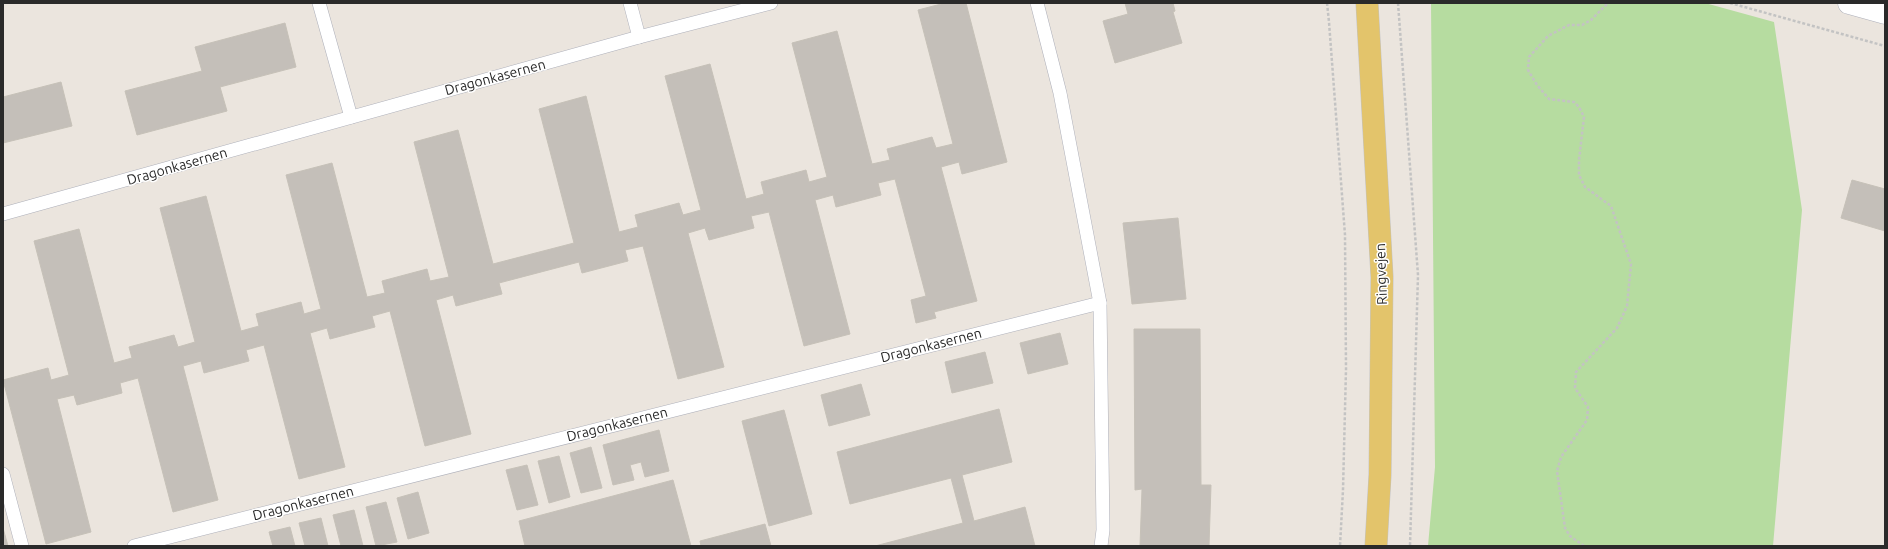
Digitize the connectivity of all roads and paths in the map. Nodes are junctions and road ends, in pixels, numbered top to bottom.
1 (319, 3) edge
2 (630, 3) edge
3 (771, 3) edge
4 (1036, 3) edge
5 (1327, 3) edge
6 (1367, 3) edge
7 (1398, 3) edge
8 (1608, 3) edge
9 (1730, 3) edge
10 (1849, 3) edge
11 (1885, 13) edge
12 (639, 37) junction
13 (1885, 46) edge
14 (351, 117) junction
15 (3, 214) edge
16 (1100, 302) junction
17 (3, 474) edge
18 (22, 546) edge
19 (134, 546) edge
20 (1101, 546) edge
21 (1340, 546) edge
22 (1376, 546) edge
23 (1410, 546) edge
24 (1584, 546) edge

1 - 14 lane
2 - 12 lane
3 - 12 lane, Dragonkasernen
4 - 16 lane
5 - 21 path
6 - 22 main road, Ringvejen
7 - 23 path
8 - 24 path
9 - 13 path
10 - 11 street
12 - 14 lane, Dragonkasernen
14 - 15 lane, Dragonkasernen
16 - 19 lane, Dragonkasernen
16 - 20 lane
17 - 18 lane

